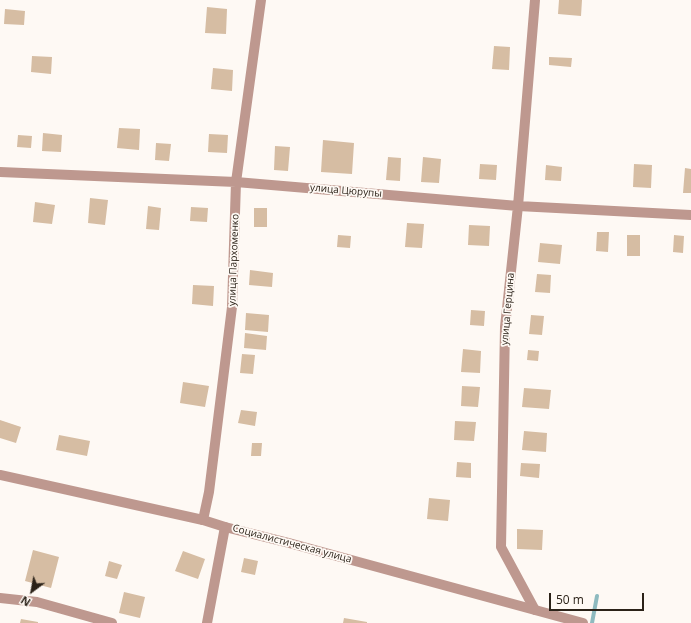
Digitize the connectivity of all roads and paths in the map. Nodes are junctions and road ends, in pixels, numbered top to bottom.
1 (261, 0) edge
2 (535, 0) edge
3 (0, 172) edge
4 (236, 182) junction
5 (518, 206) junction
6 (691, 215) edge
7 (0, 475) edge
8 (203, 520) junction
9 (225, 527) junction
10 (0, 598) edge
11 (535, 610) junction
12 (112, 623) edge
13 (206, 623) edge
14 (583, 623) edge

1 - 4 street, улица Пархоменко
2 - 5 street, улица Герцина
3 - 4 street, улица Цюрупы
4 - 5 street, улица Цюрупы
4 - 8 street, улица Пархоменко
5 - 6 street, улица Цюрупы
5 - 11 street, улица Герцина
7 - 8 street, Социалистическая улица
8 - 9 street, Социалистическая улица
9 - 11 street, Социалистическая улица
9 - 13 street
10 - 12 street
11 - 14 street, Социалистическая улица

